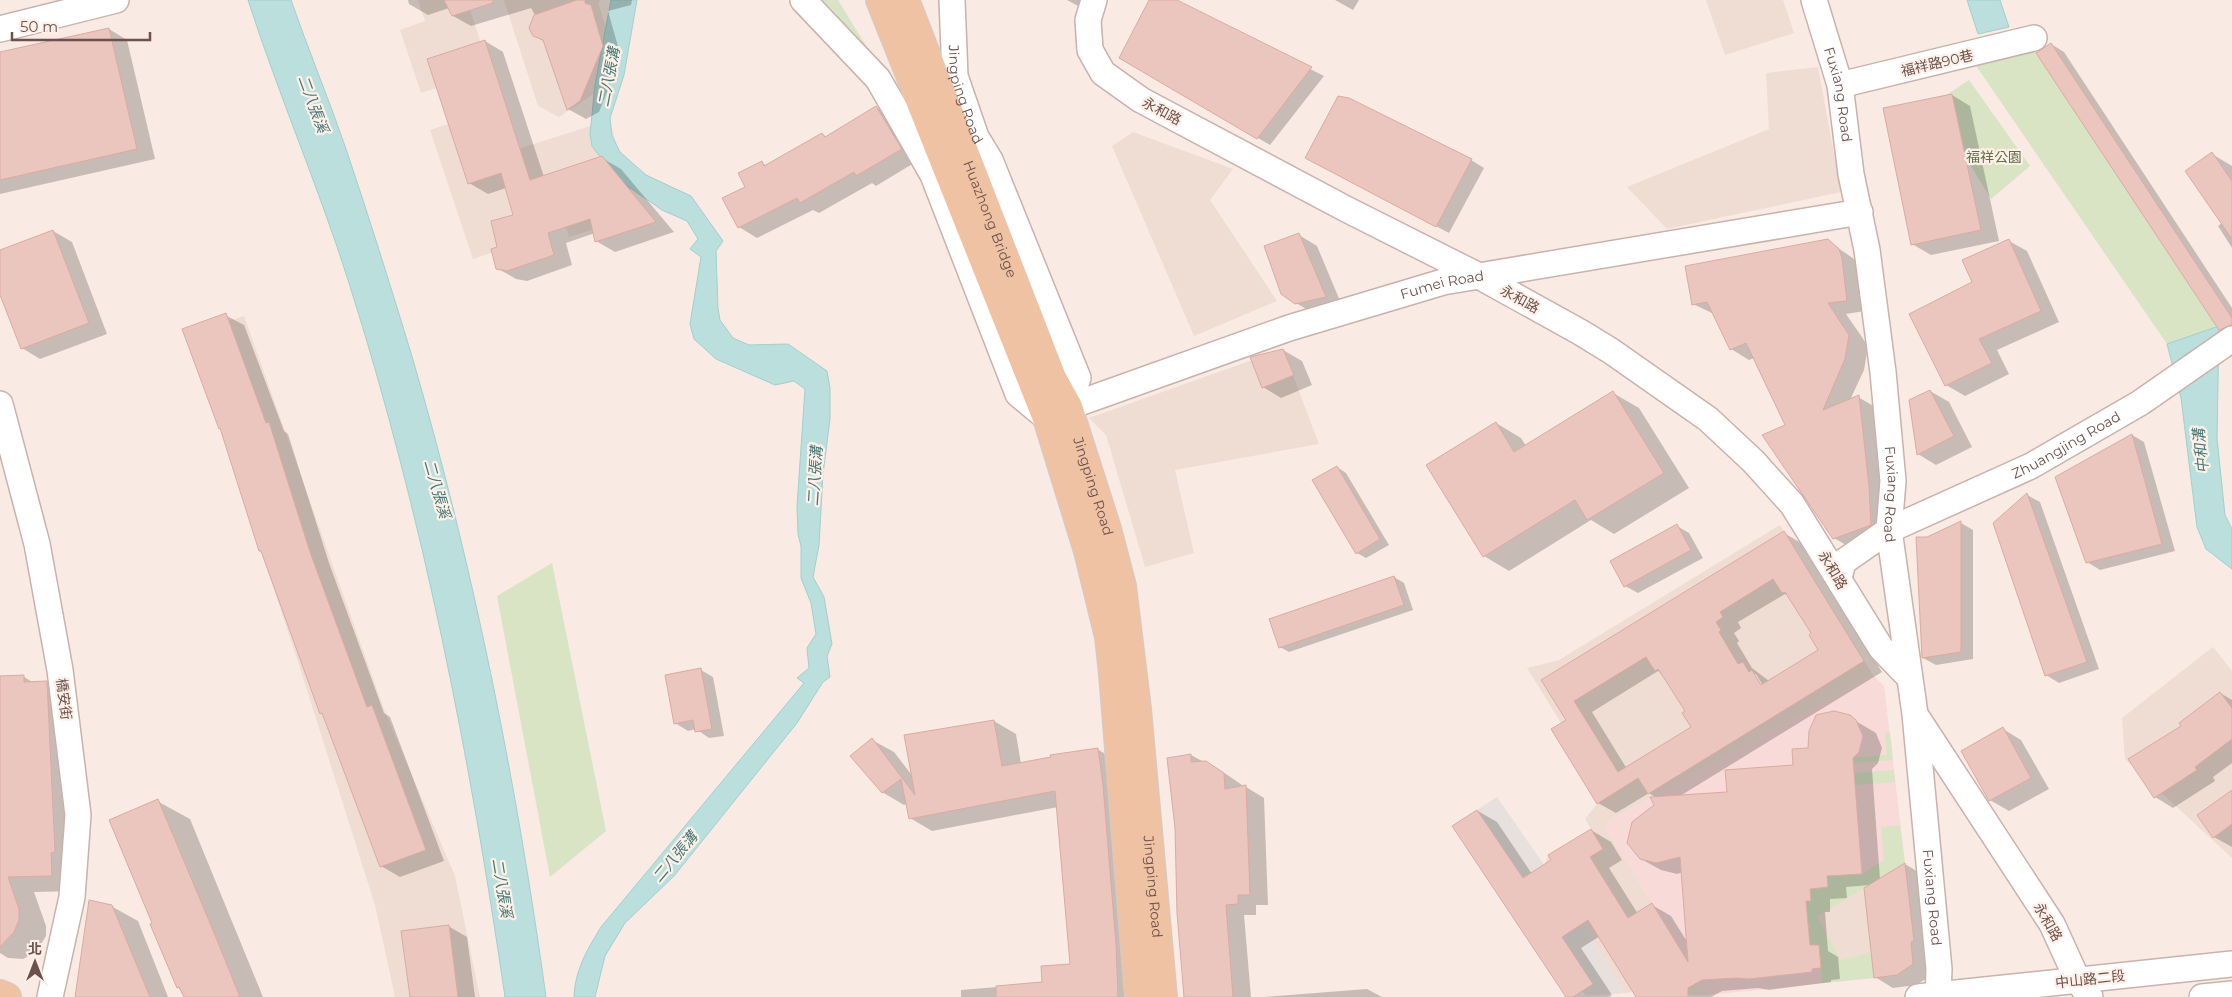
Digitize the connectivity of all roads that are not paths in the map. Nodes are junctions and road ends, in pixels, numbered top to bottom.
1 (116, 0) edge
2 (803, 0) edge
3 (880, 0) edge
4 (905, 0) edge
5 (952, 0) edge
6 (1094, 0) edge
7 (1814, 0) edge
8 (0, 29) edge
9 (2034, 38) dead end
10 (1840, 85) junction
11 (1860, 212) junction
12 (1477, 275) junction
13 (2232, 339) edge
14 (1043, 382) junction
15 (0, 404) edge
16 (1058, 413) junction
17 (1889, 530) junction
18 (1839, 578) junction
19 (1910, 677) junction
20 (1915, 714) junction
21 (2232, 964) edge
22 (2084, 989) edge
23 (0, 994) edge
24 (2232, 994) edge
25 (1931, 996) edge
26 (7, 997) edge
27 (50, 997) edge
28 (1139, 997) edge
29 (1163, 997) edge
30 (2202, 997) edge

1 - 8 street
2 - 16 street
3 - 14 main road, Huazhong Bridge
4 - 14 main road, Huazhong Bridge
5 - 16 street, Jingping Road
6 - 12 street, 永和路
7 - 10 street, Fuxiang Road
9 - 10 street, 福祥路90巷
10 - 11 street, Fuxiang Road
11 - 12 street, Fumei Road
11 - 17 street, Fuxiang Road
12 - 16 street, Fumei Road
12 - 18 street, 永和路
13 - 17 street, Zhuangjing Road
14 - 16 main road, Huazhong Bridge
15 - 27 street, 橋安街
16 - 28 main road, Jingping Road
16 - 29 main road, Jingping Road
17 - 18 street, Zhuangjing Road
17 - 19 street, Fuxiang Road
18 - 19 street, 永和路
19 - 20 street, Fuxiang Road
20 - 22 street, 永和路
20 - 25 street, Fuxiang Road
21 - 22 street, 中山路二段
22 - 25 street, 中山路二段
23 - 26 main road
24 - 30 street

